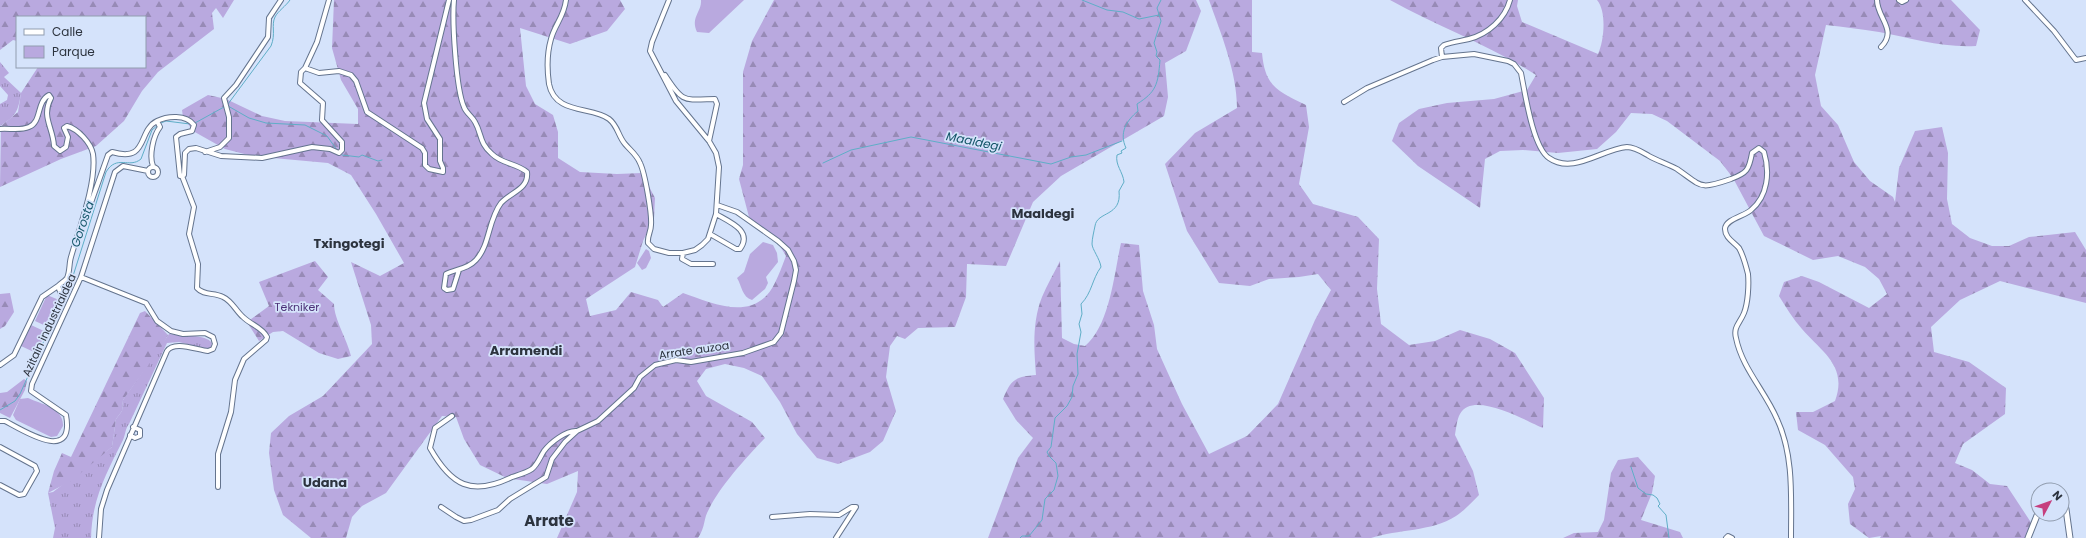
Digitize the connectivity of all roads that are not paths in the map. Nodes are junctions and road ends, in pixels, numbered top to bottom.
1 (281, 0) edge
2 (329, 0) edge
3 (449, 0) edge
4 (454, 0) edge
5 (566, 0) edge
6 (669, 0) edge
7 (1510, 0) edge
8 (1876, 0) edge
9 (1899, 0) edge
10 (1906, 0) edge
11 (2024, 0) edge
12 (1881, 47) dead end
13 (1442, 57) junction
14 (2086, 58) edge
15 (306, 68) junction
16 (659, 69) junction
17 (1344, 102) dead end
18 (158, 123) junction
19 (0, 129) edge
20 (709, 141) junction
21 (205, 152) junction
22 (153, 166) junction
23 (148, 171) junction
24 (182, 176) junction
25 (717, 205) junction
26 (716, 217) junction
27 (79, 230) junction
28 (710, 234) junction
29 (683, 255) junction
30 (713, 264) dead end
31 (460, 270) junction
32 (81, 278) junction
33 (58, 286) junction
34 (62, 297) dead end
35 (0, 365) edge
36 (452, 416) dead end
37 (0, 421) edge
38 (133, 427) junction
39 (577, 431) junction
40 (130, 433) junction
41 (0, 447) edge
42 (0, 485) edge
43 (218, 487) dead end
44 (442, 507) dead end
45 (772, 517) dead end
46 (2034, 522) edge
47 (2068, 522) edge
48 (99, 538) edge
49 (836, 538) edge
50 (1726, 538) edge
51 (1732, 538) edge
52 (1791, 538) edge
53 (2028, 538) edge
54 (2070, 538) edge

1 - 21 street
2 - 15 street
3 - 15 street
4 - 31 street
5 - 29 street
6 - 16 street
7 - 13 street
8 - 12 street
9 - 10 street
11 - 14 street
13 - 17 street
13 - 52 street
15 - 21 street
16 - 20 street
16 - 20 street
18 - 22 street
18 - 24 street
18 - 27 street
19 - 27 street
20 - 25 street
21 - 24 street
22 - 23 street
22 - 23 street
23 - 32 street, Azitain industrialdea
24 - 43 street
25 - 26 street
25 - 39 street, Arrate auzoa
26 - 28 street
26 - 28 street
27 - 33 street
28 - 29 street
29 - 30 street
31 - 31 street
32 - 37 street, Azitain industrialdea
32 - 38 street
33 - 34 street
33 - 35 street
36 - 39 street, Arrate auzoa
38 - 40 street
38 - 40 street
39 - 44 street, Arrate auzoa
40 - 48 street
41 - 42 street
45 - 49 street
46 - 53 main road
47 - 54 main road
50 - 51 street

